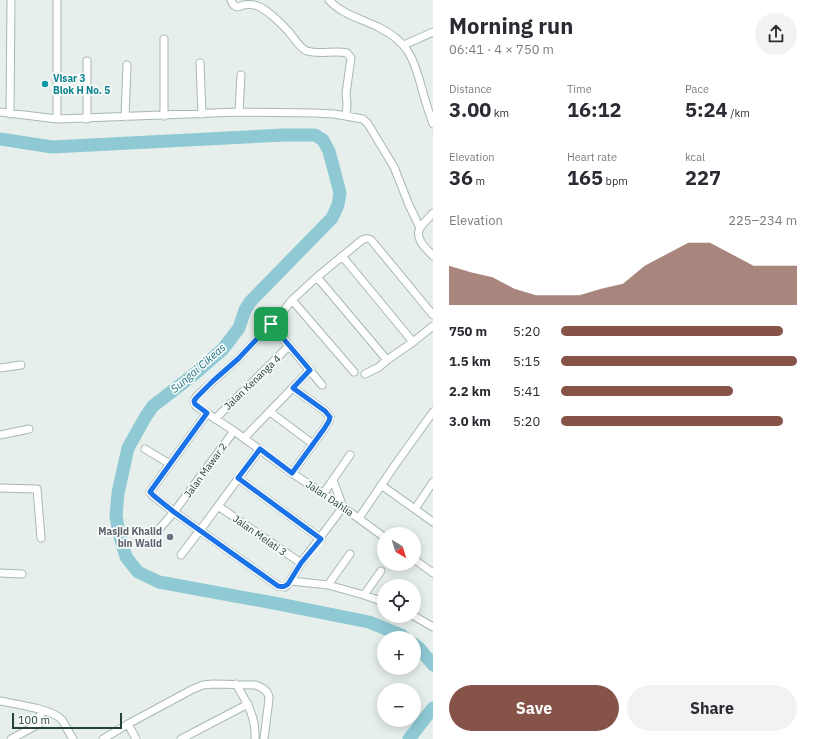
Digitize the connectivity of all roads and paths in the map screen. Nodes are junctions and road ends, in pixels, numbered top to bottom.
1 (57, 0) edge
2 (231, 0) edge
3 (330, 0) edge
4 (11, 1) dead end
5 (433, 32) edge
6 (164, 39) dead end
7 (404, 45) junction
8 (87, 61) dead end
9 (200, 63) dead end
10 (128, 65) dead end
11 (241, 75) dead end
12 (0, 112) edge
13 (239, 112) junction
14 (10, 114) junction
15 (202, 114) junction
16 (164, 116) junction
17 (346, 116) junction
18 (125, 117) junction
19 (57, 119) junction
20 (87, 119) junction
21 (433, 124) edge
22 (433, 213) edge
23 (420, 228) junction
24 (342, 256) junction
25 (433, 256) edge
26 (317, 276) junction
27 (292, 300) junction
28 (433, 315) edge
29 (271, 324) junction
30 (433, 326) edge
31 (413, 342) junction
32 (289, 346) junction
33 (387, 360) junction
34 (21, 365) dead end
35 (0, 368) edge
36 (310, 370) junction
37 (354, 372) dead end
38 (365, 374) dead end
39 (322, 385) dead end
40 (293, 388) junction
41 (270, 412) junction
42 (433, 412) edge
43 (207, 413) junction
44 (215, 419) junction
45 (29, 430) dead end
46 (234, 431) junction
47 (0, 435) edge
48 (244, 438) junction
49 (313, 444) junction
50 (145, 449) dead end
51 (260, 449) junction
52 (350, 455) dead end
53 (170, 464) junction
54 (292, 473) junction
55 (238, 478) junction
56 (333, 480) junction
57 (433, 482) edge
58 (382, 485) junction
59 (0, 488) edge
60 (323, 494) junction
61 (218, 506) junction
62 (343, 507) junction
63 (415, 509) junction
64 (174, 512) junction
65 (359, 518) junction
66 (433, 522) edge
67 (160, 528) dead end
68 (200, 530) junction
69 (377, 532) edge
70 (41, 538) dead end
71 (321, 539) junction
72 (350, 554) dead end
73 (181, 555) dead end
74 (301, 563) junction
75 (421, 564) edge
76 (381, 572) dead end
77 (0, 573) edge
78 (433, 573) edge
79 (22, 574) dead end
80 (291, 581) junction
81 (328, 585) junction
82 (364, 595) junction
83 (377, 600) edge
84 (421, 620) edge
85 (433, 627) edge
86 (236, 684) junction
87 (0, 701) edge
88 (248, 704) junction
89 (42, 710) junction
90 (128, 724) junction
91 (253, 738) edge
92 (11, 739) edge
93 (73, 739) edge
94 (103, 739) edge
95 (136, 739) edge
96 (181, 739) edge
97 (264, 739) edge

1 - 19 street
2 - 17 street
3 - 7 street
4 - 14 street
5 - 7 street
6 - 16 street
7 - 21 street
8 - 20 street
9 - 15 street
10 - 18 street
11 - 13 street
12 - 14 street
13 - 15 street
13 - 17 street
14 - 19 street
15 - 16 street
16 - 18 street
17 - 23 street
18 - 20 street
19 - 20 street
22 - 23 street
23 - 25 street
24 - 26 street
24 - 28 street
24 - 31 street
26 - 27 street
26 - 33 street
27 - 29 street
27 - 37 street
29 - 32 street
29 - 43 street, Jalan Dahlia
30 - 31 street
31 - 33 street
32 - 36 street
32 - 44 street, Jalan Kenanga 4
33 - 38 street
34 - 35 street
36 - 39 street
36 - 40 street
40 - 41 street
40 - 49 street
41 - 48 street
41 - 49 street
42 - 58 street
43 - 44 street, Jalan Dahlia
43 - 53 street
44 - 46 street, Jalan Dahlia
45 - 47 street
46 - 48 street, Jalan Dahlia
46 - 64 street, Jalan Mawar 2
48 - 51 street, Jalan Dahlia
49 - 54 street
50 - 53 street
51 - 54 street, Jalan Dahlia
51 - 55 street
52 - 56 street
53 - 64 street
54 - 60 street, Jalan Dahlia
55 - 61 street
55 - 71 street
56 - 60 street
56 - 62 street
57 - 63 street
58 - 63 street
58 - 65 street
59 - 70 street
60 - 62 street, Jalan Dahlia
61 - 68 street
61 - 74 street, Jalan Melati 3
62 - 65 street, Jalan Dahlia
62 - 71 street
63 - 66 street
64 - 67 street, Jalan Mawar 2
64 - 68 street
65 - 69 street, Jalan Dahlia
68 - 73 street
68 - 80 street
71 - 74 street
72 - 81 street
74 - 80 street
75 - 78 street
76 - 82 street
77 - 79 street
80 - 81 street
81 - 82 street
82 - 83 street
84 - 85 street
86 - 88 street
86 - 90 street
86 - 97 street
87 - 89 street
88 - 91 street
88 - 96 street
89 - 92 street
89 - 93 street
90 - 94 street
90 - 95 street

